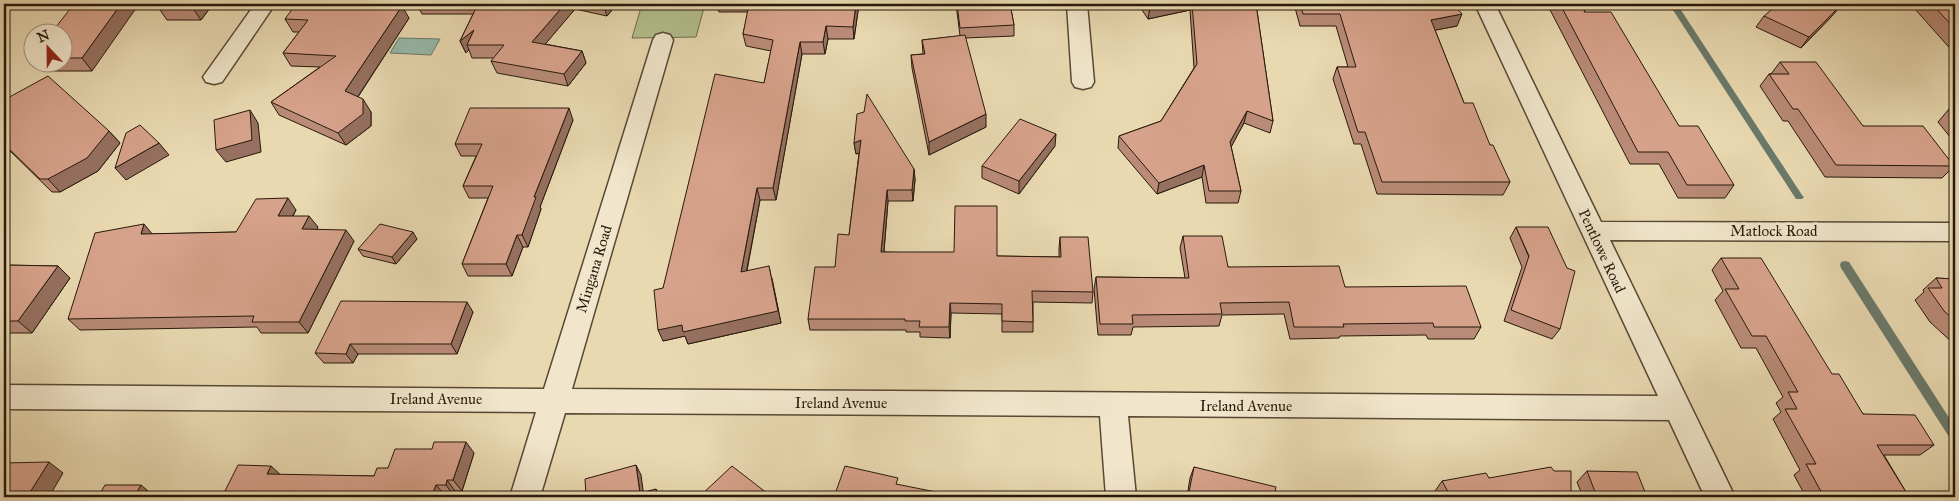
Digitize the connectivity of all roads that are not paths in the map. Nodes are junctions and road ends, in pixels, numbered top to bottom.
1 (266, 4) edge
2 (1077, 4) edge
3 (1485, 4) edge
4 (663, 40) dead end
5 (214, 77) dead end
6 (1083, 82) dead end
7 (1593, 231) junction
8 (1955, 232) edge
9 (4, 397) edge
10 (554, 400) junction
11 (1113, 405) junction
12 (1677, 408) junction
13 (524, 497) edge
14 (1120, 497) edge
15 (1720, 497) edge

1 - 5 street
2 - 6 street
3 - 7 street, Pentlowe Road
4 - 10 street, Mingana Road
7 - 8 street, Matlock Road
7 - 12 street, Pentlowe Road
9 - 10 street, Ireland Avenue
10 - 11 street, Ireland Avenue
10 - 13 street, Mingana Road
11 - 12 street, Ireland Avenue
11 - 14 street
12 - 15 street, Pentlowe Road

